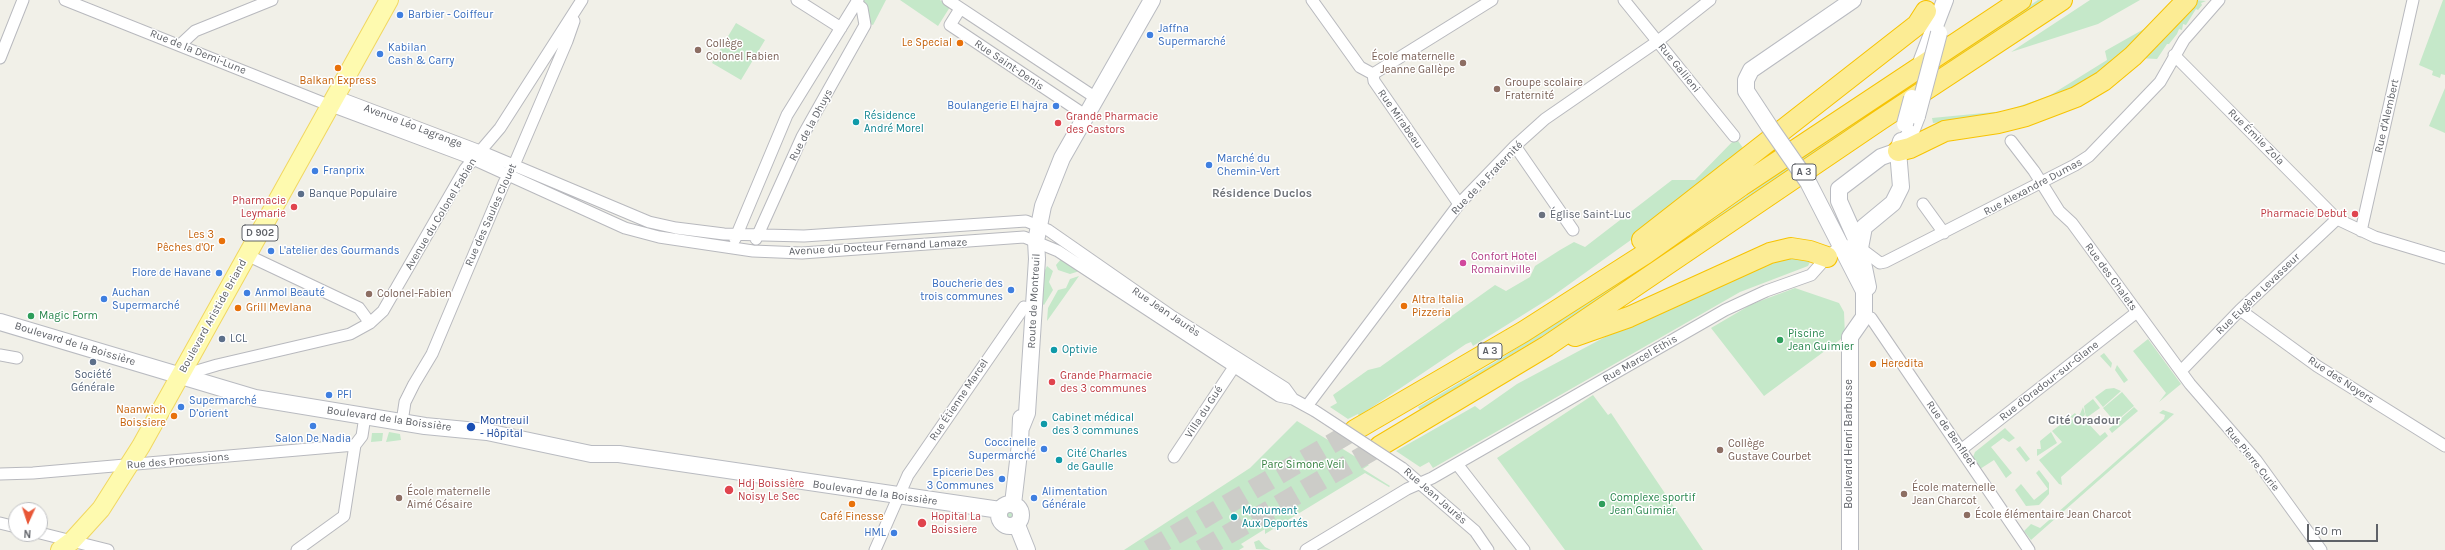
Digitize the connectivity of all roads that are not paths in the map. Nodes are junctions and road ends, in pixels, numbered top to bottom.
1 (23, 0) edge
2 (65, 0) edge
3 (272, 0) edge
4 (389, 0) edge
5 (796, 0) edge
6 (948, 0) edge
7 (1152, 0) edge
8 (1312, 0) edge
9 (1492, 0) edge
10 (1624, 0) edge
11 (1710, 0) edge
12 (1853, 0) edge
13 (1945, 0) edge
14 (2021, 0) edge
15 (2062, 0) edge
16 (2187, 0) edge
17 (2219, 0) edge
18 (2413, 0) edge
19 (857, 2) edge
20 (580, 4) edge
21 (1929, 6) edge
22 (960, 8) junction
23 (841, 28) junction
24 (1930, 38) junction
25 (1898, 40) junction
26 (1658, 41) junction
27 (180, 45) junction
28 (2174, 55) junction
29 (0, 58) edge
30 (1373, 74) junction
31 (1096, 98) junction
32 (333, 101) junction
33 (1085, 115) junction
34 (1911, 120) junction
35 (1734, 136) dead end
36 (2011, 141) dead end
37 (1515, 146) junction
38 (1898, 151) junction
39 (476, 155) junction
40 (511, 169) junction
41 (2041, 183) junction
42 (1811, 187) junction
43 (1839, 189) junction
44 (1459, 204) junction
45 (1923, 204) dead end
46 (2337, 219) junction
47 (1038, 225) junction
48 (1573, 230) dead end
49 (2361, 231) junction
50 (737, 233) junction
51 (1944, 233) junction
52 (757, 234) junction
53 (1036, 241) junction
54 (731, 248) junction
55 (1860, 248) junction
56 (753, 251) junction
57 (1835, 251) junction
58 (247, 255) junction
59 (2445, 258) edge
60 (1590, 290) junction
61 (1024, 307) junction
62 (2240, 310) junction
63 (2137, 312) junction
64 (1871, 318) junction
65 (0, 322) edge
66 (370, 323) junction
67 (1850, 337) junction
68 (1547, 346) junction
69 (0, 355) edge
70 (18, 358) dead end
71 (1234, 367) junction
72 (2182, 370) junction
73 (180, 376) junction
74 (1293, 398) junction
75 (1311, 409) junction
76 (365, 416) junction
77 (402, 422) junction
78 (1021, 428) junction
79 (1355, 430) tunnel mouth
80 (355, 445) junction
81 (1380, 446) tunnel mouth
82 (2445, 446) edge
83 (1962, 449) junction
84 (1174, 457) dead end
85 (1457, 464) junction
86 (129, 465) junction
87 (0, 474) edge
88 (1420, 484) junction
89 (899, 496) junction
90 (1006, 507) junction
91 (48, 537) edge
92 (66, 546) edge
93 (108, 550) edge
94 (297, 550) edge
95 (875, 550) edge
96 (1027, 550) edge
97 (1306, 550) edge
98 (1488, 550) edge
99 (1524, 550) edge
100 (1850, 550) edge
101 (2029, 550) edge
102 (2321, 550) edge

1 - 29 street
2 - 27 street, Rue de la Demi-Lune
3 - 27 street
4 - 32 main road, Boulevard Aristide Briand / D 902
5 - 23 street
6 - 22 street, Rue Saint-Denis
7 - 31 main road
8 - 30 street, Rue Mirabeau
9 - 30 street
10 - 26 street, Rue Gallieni
11 - 26 street, Rue de la Fraternité
12 - 42 main road, bridge
13 - 24 main road
14 - 60 highway, A 3
15 - 68 highway, A 3
16 - 38 highway
17 - 28 street, Rue Alexandre Dumas
18 - 49 street, Rue d'Alembert
19 - 23 street, Rue de la Dhuys
19 - 52 street, Rue de la Dhuys
20 - 39 street, Avenue du Colonel Fabien
20 - 40 street, Rue des Saules Clouet
21 - 25 highway
22 - 31 street, Rue Saint-Denis
22 - 33 street, Rue Saint-Denis
23 - 50 street, Rue de la Dhuys
24 - 25 main road
24 - 34 main road, bridge
24 - 34 main road, bridge
25 - 60 highway
26 - 35 street, Rue Gallieni
26 - 37 street, Rue de la Fraternité
27 - 32 street, Rue de la Demi-Lune
28 - 41 street, Rue Alexandre Dumas
28 - 46 street, Rue Émile Zola
30 - 44 street, Rue Mirabeau
31 - 33 main road
32 - 39 street, Avenue Léo Lagrange
32 - 58 main road, Boulevard Aristide Briand / D 902
33 - 47 main road
34 - 38 main road
36 - 41 street, Rue des Chalets
37 - 44 street, Rue de la Fraternité
37 - 48 street
38 - 43 main road
38 - 55 main road
39 - 40 street, Avenue Léo Lagrange
39 - 66 street, Avenue du Colonel Fabien
40 - 50 street, Avenue du Docteur Fernand Lamaze
40 - 54 street, Avenue du Docteur Fernand Lamaze
40 - 77 street, Rue des Saules Clouet
41 - 51 street, Rue Alexandre Dumas
41 - 63 street, Rue des Chalets
42 - 43 main road
42 - 57 main road
43 - 55 main road
44 - 75 street, Rue de la Fraternité
45 - 51 street
46 - 49 street, Rue Émile Zola
46 - 62 street, Rue Eugène Levasseur
47 - 52 street, Avenue du Docteur Fernand Lamaze
47 - 53 main road
47 - 74 street, Rue Jean Jaurès
49 - 59 street, Rue Émile Zola
50 - 52 street, Avenue du Docteur Fernand Lamaze
50 - 54 street, Rue de la Dhuys
51 - 55 street, Rue Alexandre Dumas
52 - 56 street, Rue de la Dhuys
53 - 56 street, Avenue du Docteur Fernand Lamaze
53 - 61 main road, Route de Montreuil
53 - 71 street, Rue Jean Jaurès
53 - 78 main road, Route de Montreuil
54 - 56 street, Avenue du Docteur Fernand Lamaze
55 - 57 street
55 - 64 main road
57 - 67 main road
57 - 68 highway
57 - 85 street, Rue Marcel Ethis
58 - 66 street
58 - 73 main road, Boulevard Aristide Briand / D 902
60 - 79 highway, A 3
61 - 78 main road, Route de Montreuil
61 - 89 street, Rue Étienne Marcel
62 - 72 street, Rue Eugène Levasseur
62 - 82 street, Rue des Noyers
63 - 72 street, Rue des Chalets
63 - 83 street, Rue d'Oradour-sur-Glane
64 - 67 main road
64 - 83 street, Rue de Benfleet
65 - 73 main road, Boulevard de la Boissière
66 - 73 street, Avenue du Colonel Fabien
67 - 100 main road, Boulevard Henri Barbusse
68 - 81 highway, A 3
69 - 70 street
71 - 74 street, Rue Jean Jaurès
71 - 84 street, Villa du Gué
72 - 102 street, Rue Pierre Curie
73 - 76 main road, Boulevard de la Boissière
73 - 86 main road, Boulevard Aristide Briand / D 902
74 - 75 street, Rue Jean Jaurès
75 - 88 street, Rue Jean Jaurès, bridge
76 - 77 main road, Boulevard de la Boissière
76 - 80 street
77 - 89 main road, Boulevard de la Boissière
78 - 90 main road, Route de Montreuil
80 - 86 street, Rue des Processions
80 - 94 street
83 - 101 street, Rue de Benfleet
85 - 88 street, Rue Marcel Ethis
85 - 99 street
86 - 87 street, Rue des Processions
86 - 92 main road, Boulevard Aristide Briand / D 902
88 - 97 street, Rue Marcel Ethis
88 - 98 street, Rue Jean Jaurès
89 - 90 main road, Boulevard de la Boissière
89 - 95 street, Rue Étienne Marcel
90 - 96 main road
91 - 92 street
92 - 93 street

